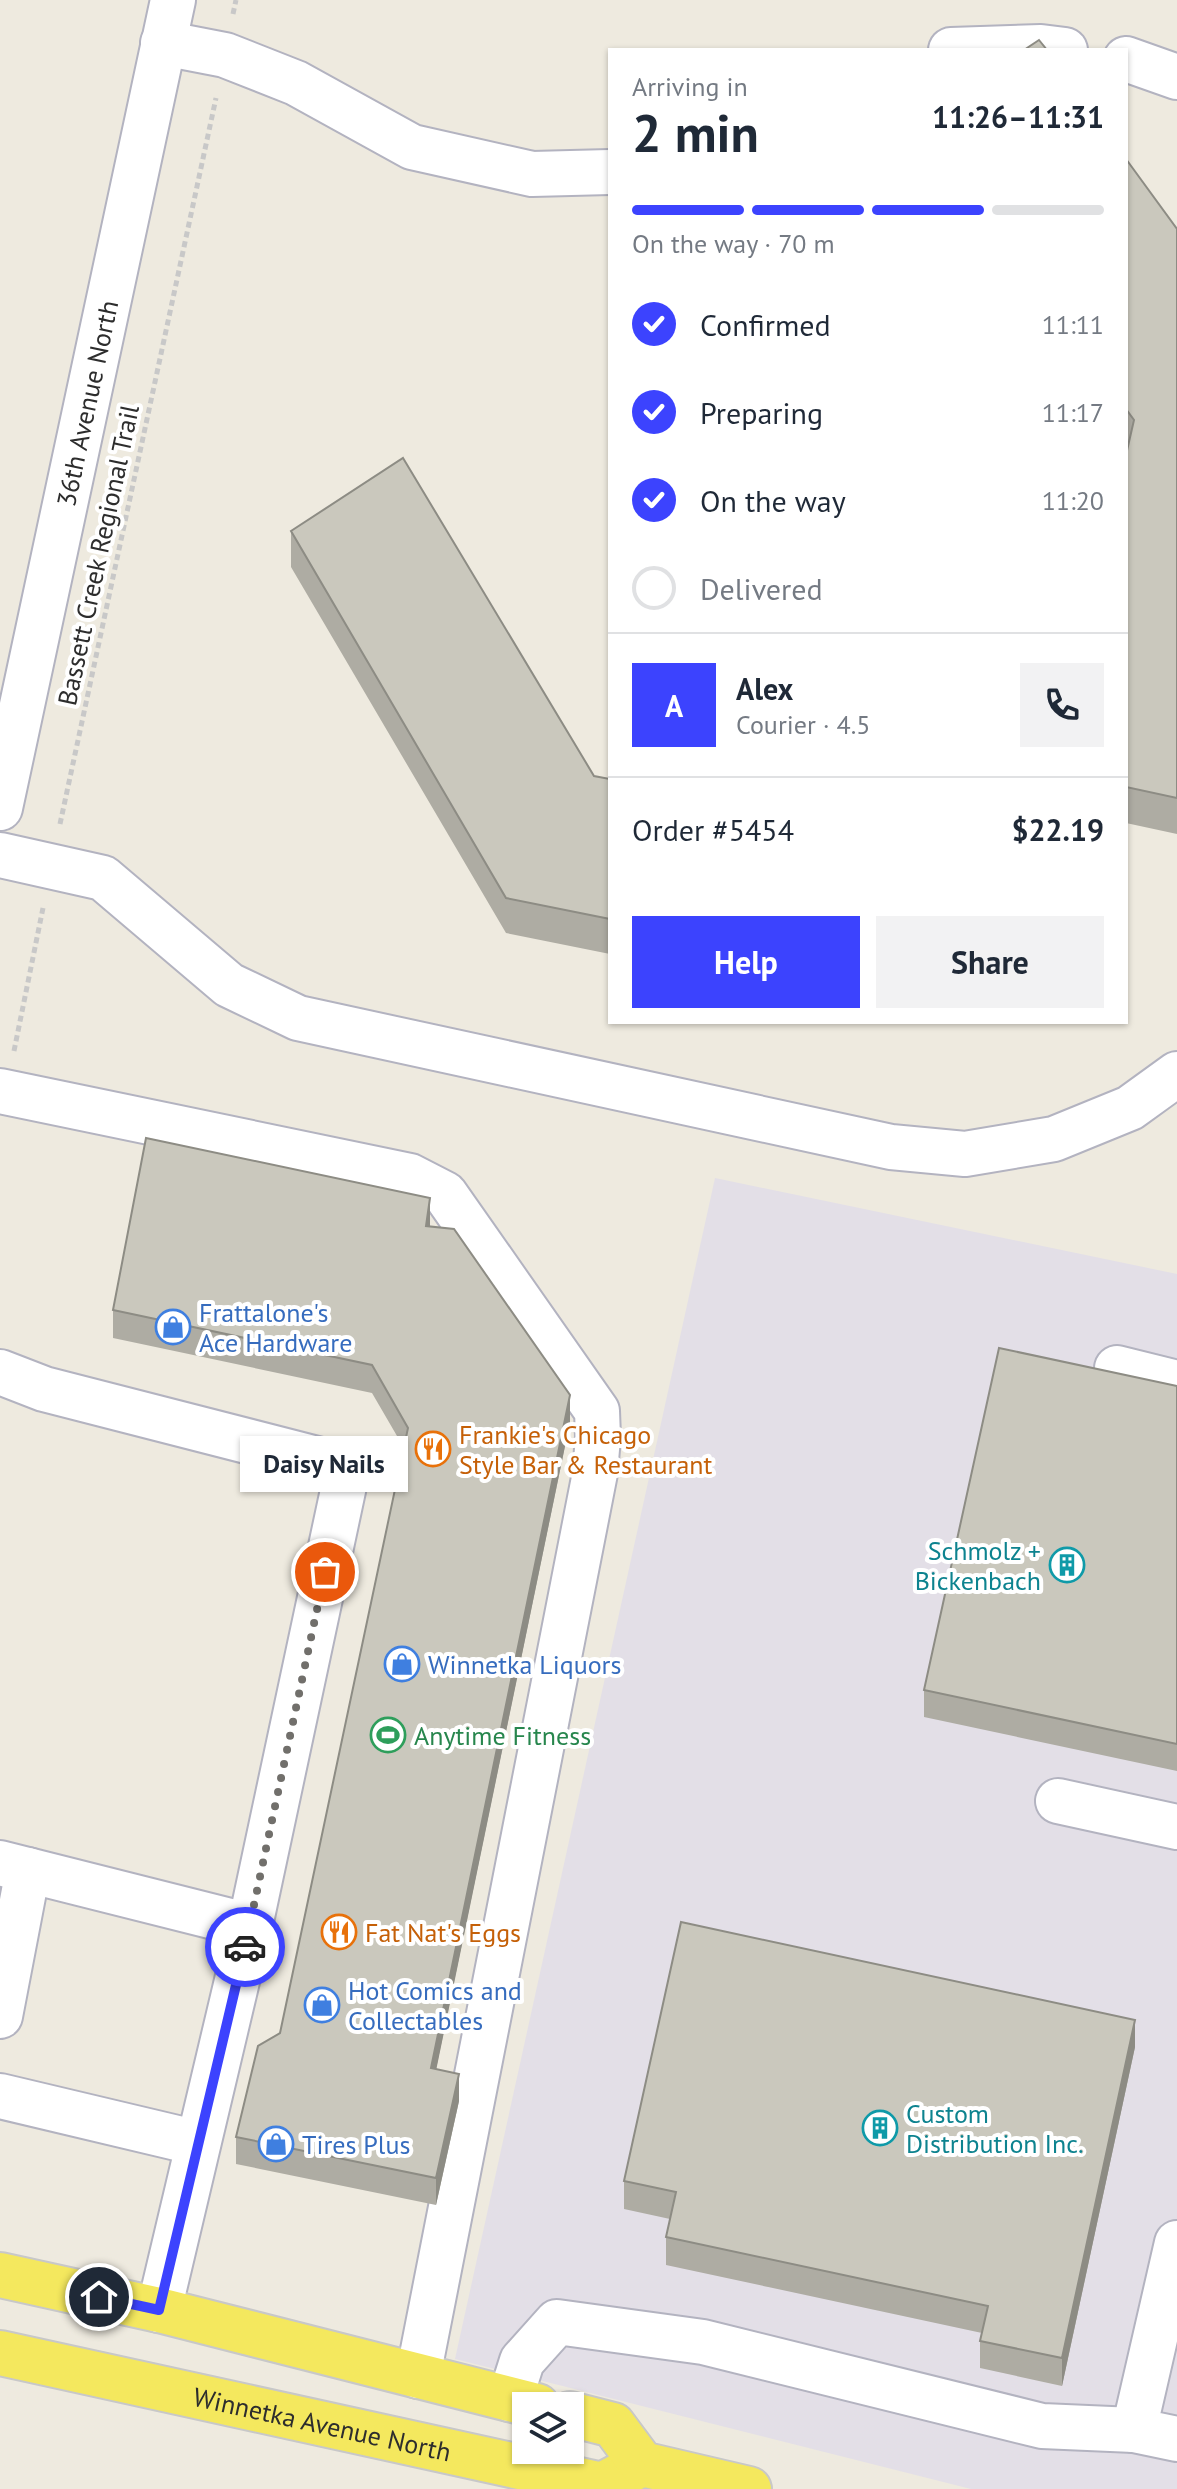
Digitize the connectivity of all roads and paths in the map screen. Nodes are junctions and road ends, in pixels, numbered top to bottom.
1 (173, 0) edge
2 (236, 0) edge
3 (163, 43) junction
4 (1011, 48) edge
5 (1049, 48) edge
6 (225, 55) junction
7 (1128, 60) edge
8 (1177, 77) edge
9 (608, 172) edge
10 (0, 808) edge
11 (0, 855) edge
12 (51, 865) junction
13 (1177, 1074) edge
14 (3, 1091) edge
15 (1117, 1368) dead end
16 (0, 1372) edge
17 (1177, 1383) edge
18 (1058, 1801) dead end
19 (1177, 1827) edge
20 (14, 1866) edge
21 (250, 1926) junction
22 (0, 2016) edge
23 (0, 2096) edge
24 (198, 2143) junction
25 (1177, 2243) edge
26 (0, 2275) edge
27 (159, 2310) junction
28 (0, 2353) edge
29 (418, 2376) junction
30 (523, 2392) edge
31 (512, 2400) edge
32 (584, 2418) edge
33 (1134, 2430) junction
34 (1177, 2439) edge
35 (642, 2464) junction
36 (749, 2489) edge

1 - 3 street, 36th Avenue North
2 - 6 path, Bassett Creek Regional Trail
3 - 6 street
3 - 10 street, 36th Avenue North
4 - 5 street
6 - 9 street
6 - 12 path, Bassett Creek Regional Trail
7 - 8 street
11 - 12 street
12 - 13 street
12 - 14 path, Bassett Creek Regional Trail
14 - 29 street
15 - 17 street
16 - 21 street
18 - 19 street
20 - 21 street
20 - 22 street
21 - 24 street
23 - 24 street
24 - 27 street
25 - 33 street
26 - 27 main road
27 - 29 main road
28 - 35 main road, Winnetka Avenue North
29 - 31 main road
30 - 33 street
32 - 35 main road
33 - 34 street
35 - 36 main road

